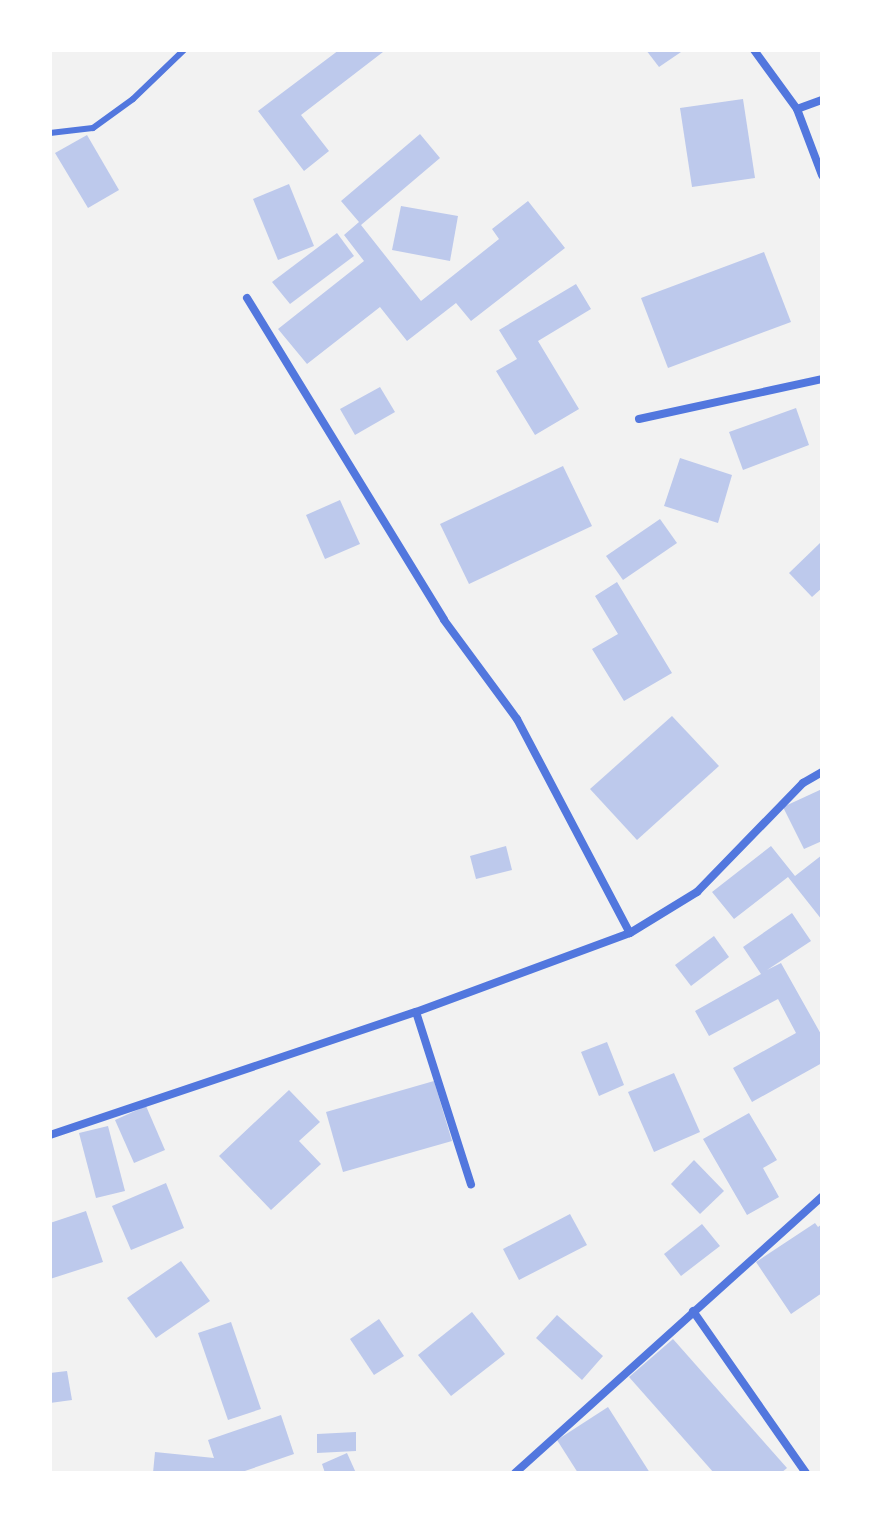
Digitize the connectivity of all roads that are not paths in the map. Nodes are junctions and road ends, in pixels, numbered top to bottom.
1 (184, 50) edge
2 (754, 50) edge
3 (822, 100) edge
4 (797, 109) junction
5 (50, 133) edge
6 (822, 175) edge
7 (247, 298) dead end
8 (822, 379) edge
9 (639, 419) dead end
10 (822, 772) edge
11 (630, 933) junction
12 (416, 1012) junction
13 (50, 1135) edge
14 (471, 1184) dead end
15 (822, 1197) edge
16 (693, 1311) junction
17 (515, 1473) edge
18 (806, 1473) edge

1 - 5 lane
2 - 4 street
3 - 4 street
4 - 6 street
7 - 11 street
8 - 9 street
10 - 11 street
11 - 12 street
12 - 13 street
12 - 14 street
15 - 16 street
16 - 17 street
16 - 18 street

